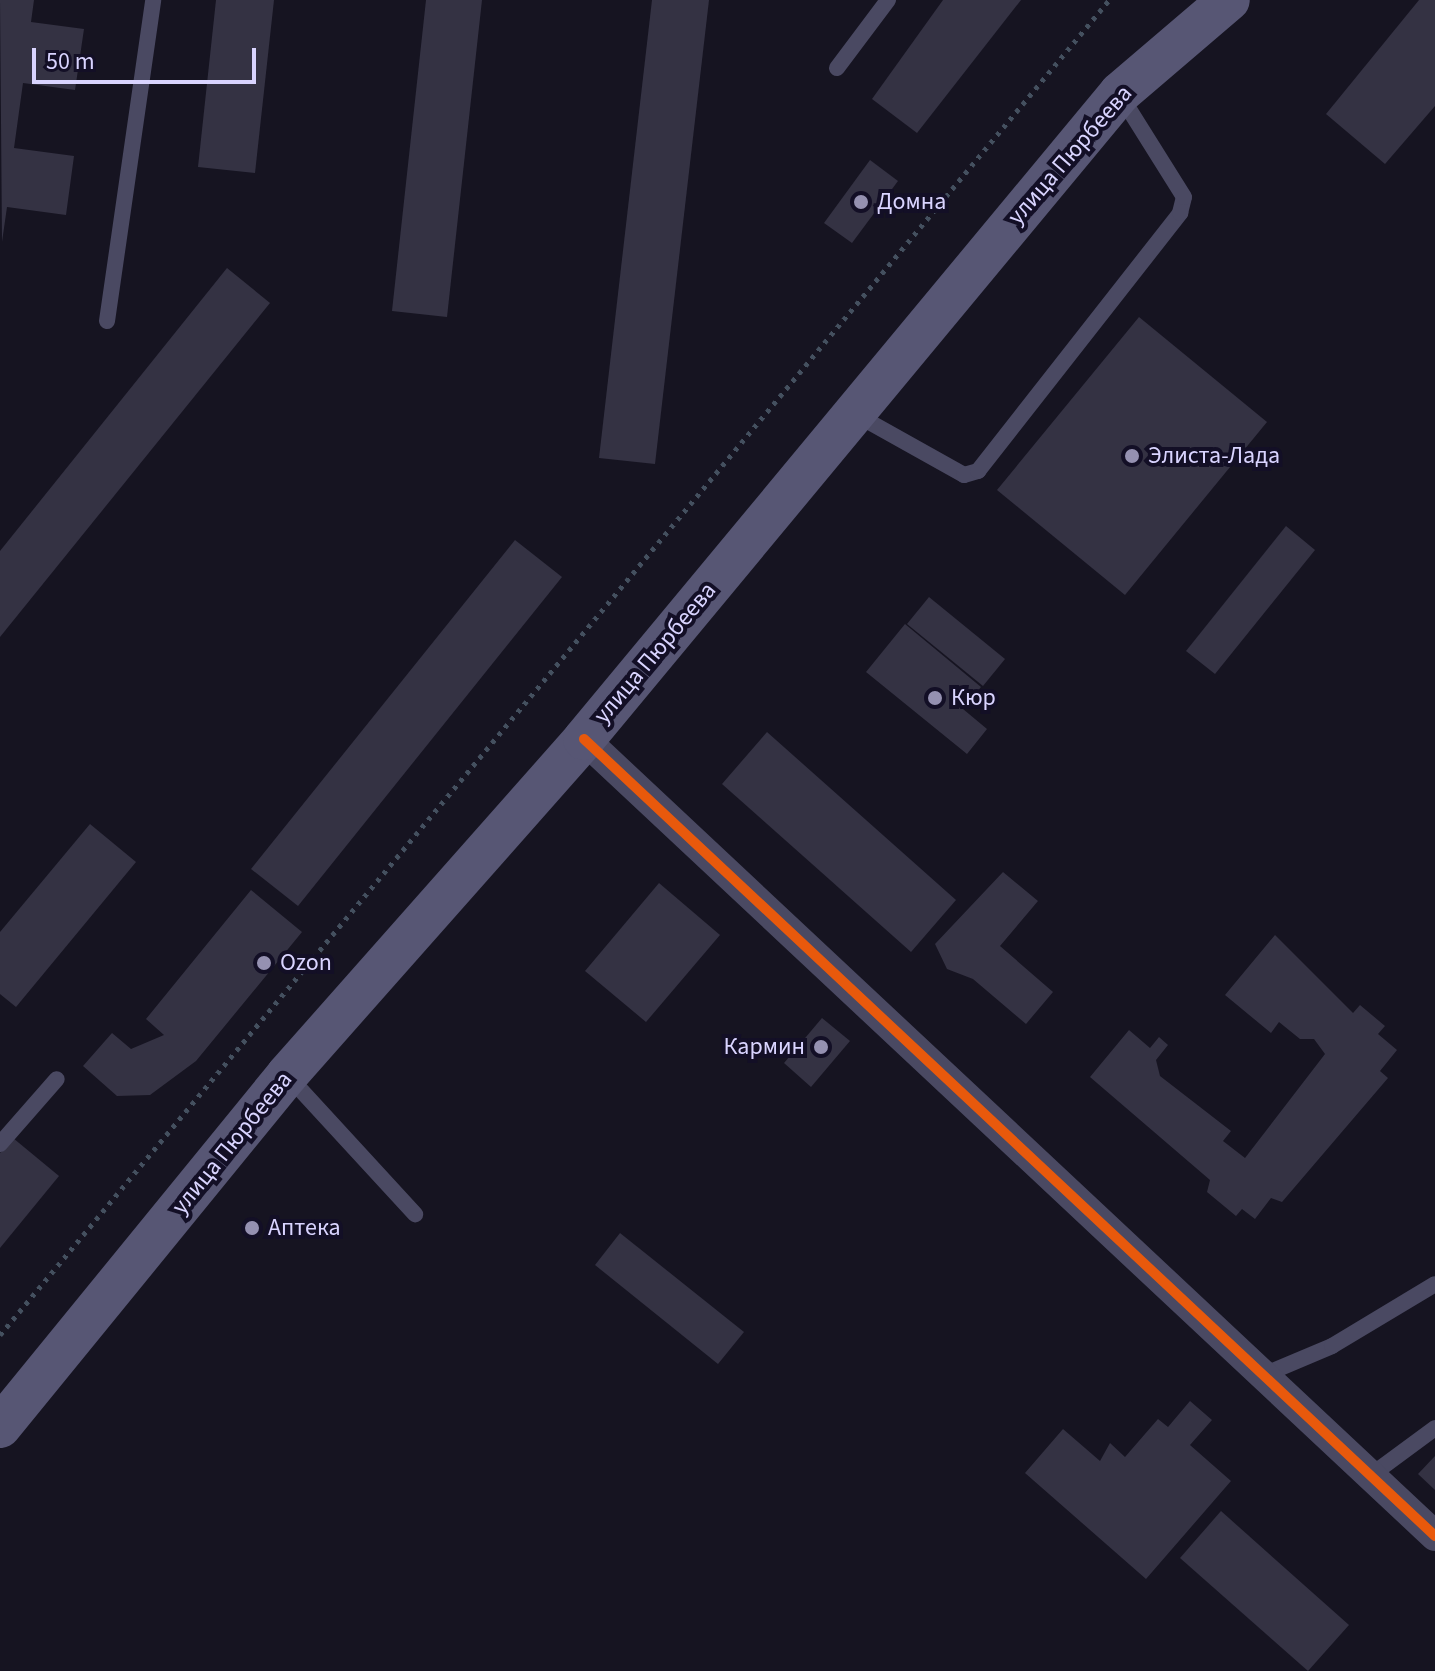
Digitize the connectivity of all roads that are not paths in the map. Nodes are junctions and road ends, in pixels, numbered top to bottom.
1 (153, 0) edge
2 (888, 0) edge
3 (1191, 0) edge
4 (1229, 0) edge
5 (837, 68) dead end
6 (1122, 91) junction
7 (107, 321) dead end
8 (854, 413) junction
9 (584, 739) junction
10 (287, 1075) junction
11 (57, 1079) dead end
12 (0, 1144) edge
13 (415, 1214) dead end
14 (1435, 1284) edge
15 (1261, 1376) junction
16 (0, 1427) edge
17 (1435, 1428) edge
18 (1370, 1476) junction
19 (1435, 1536) edge

1 - 7 lane
2 - 5 lane
3 - 6 main road
4 - 6 main road, улица Пюрбеева
6 - 8 main road, улица Пюрбеева
6 - 8 lane
8 - 9 main road, улица Пюрбеева
9 - 10 main road, улица Пюрбеева
9 - 15 street
10 - 13 lane
10 - 16 main road, улица Пюрбеева
11 - 12 lane
14 - 15 lane
15 - 18 street
17 - 18 lane
18 - 19 street

